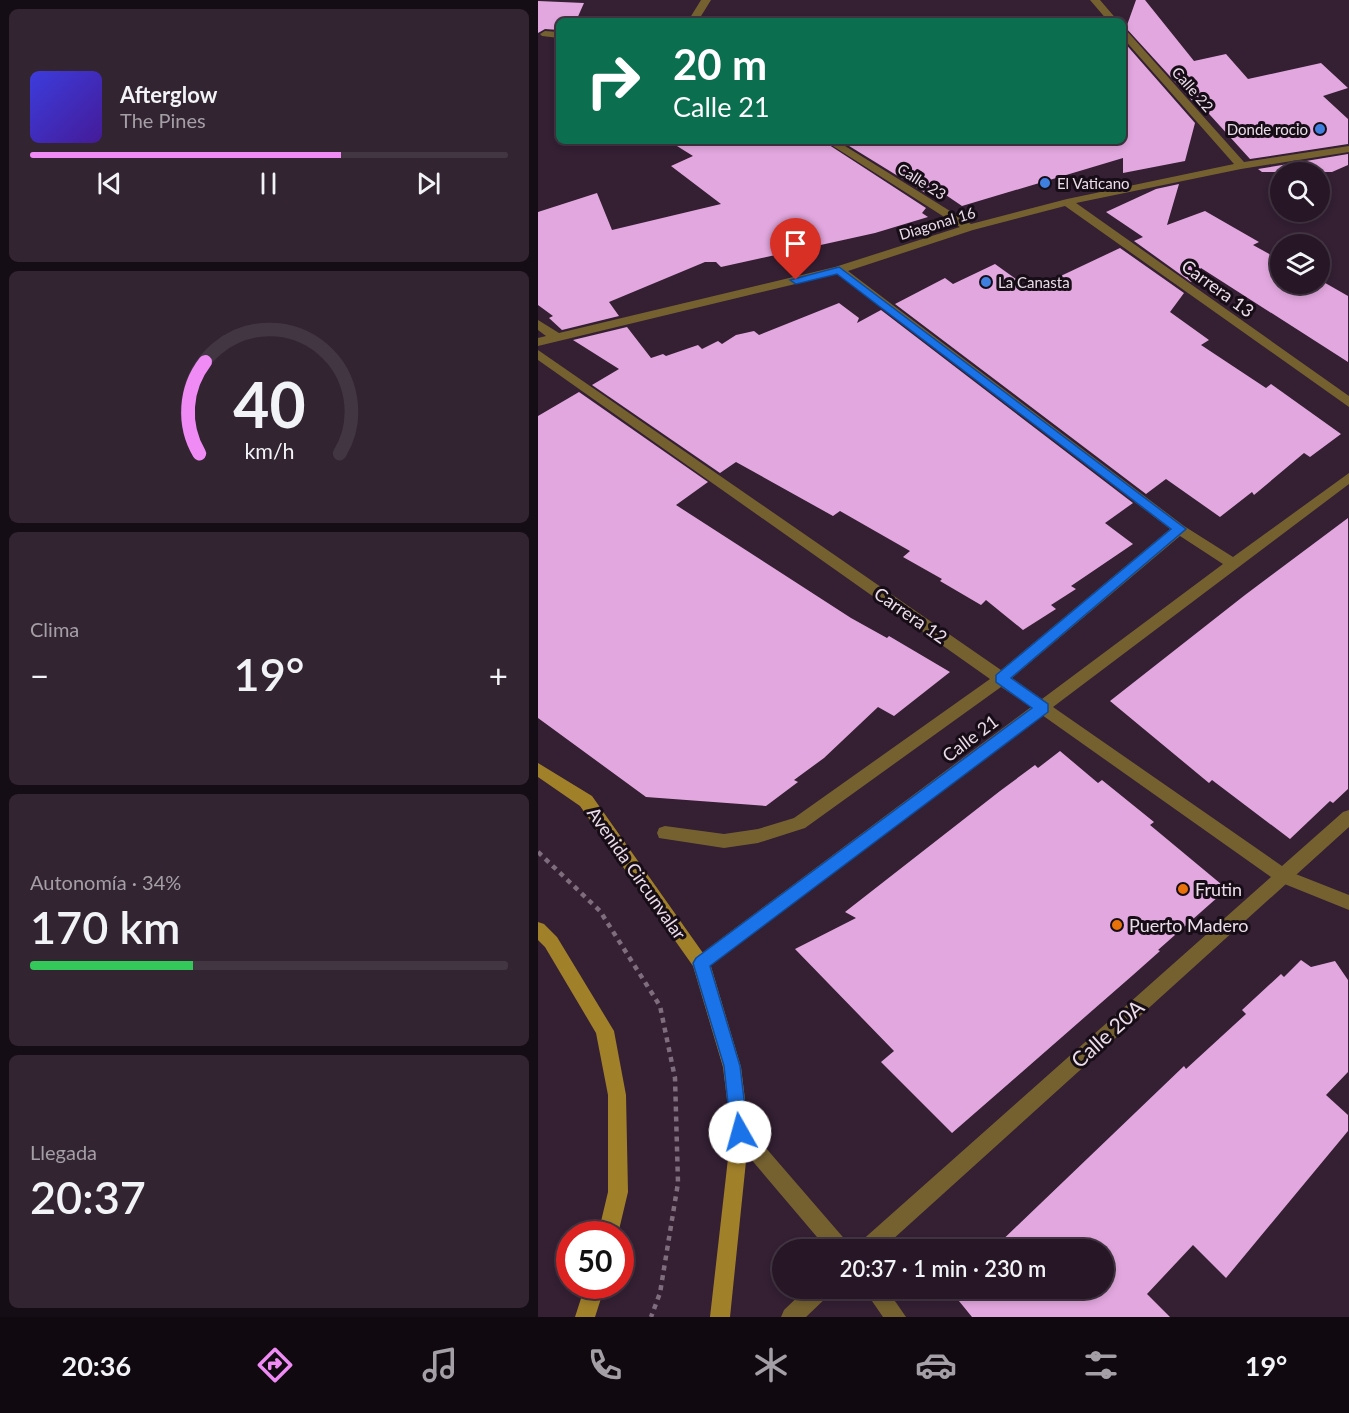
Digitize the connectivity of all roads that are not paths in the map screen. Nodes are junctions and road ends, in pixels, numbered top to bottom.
1 (706, 0) edge
2 (1095, 0) edge
3 (695, 18) edge
4 (1110, 18) edge
5 (545, 34) dead end
6 (556, 35) edge
7 (1126, 35) edge
8 (835, 144) edge
9 (1348, 149) edge
10 (1241, 166) junction
11 (1067, 202) junction
12 (968, 228) junction
13 (839, 270) junction
14 (538, 324) edge
15 (557, 338) junction
16 (538, 342) edge
17 (538, 354) edge
18 (1348, 403) edge
19 (1348, 477) edge
20 (1179, 529) junction
21 (1233, 564) junction
22 (1001, 678) junction
23 (1043, 708) junction
24 (538, 769) edge
25 (1348, 817) edge
26 (665, 833) dead end
27 (1283, 876) junction
28 (1348, 903) edge
29 (538, 928) edge
30 (701, 963) junction
31 (740, 1132) junction
32 (611, 1221) edge
33 (832, 1239) edge
34 (878, 1239) edge
35 (591, 1299) edge
36 (810, 1299) edge
37 (882, 1299) edge
38 (585, 1317) edge
39 (720, 1317) edge
40 (791, 1317) edge
41 (896, 1317) edge

1 - 3 street
2 - 4 street
5 - 6 street
7 - 10 street, Calle 22
8 - 12 street, Calle 23
9 - 10 street, Diagonal 16
10 - 11 street, Diagonal 16
11 - 12 street, Diagonal 16
11 - 18 street, Carrera 13
12 - 13 street, Diagonal 16
13 - 15 street, Diagonal 16
13 - 20 street
14 - 15 street
15 - 16 street, Diagonal 16
17 - 22 street, Carrera 12
19 - 21 street, Calle 21
20 - 21 street
20 - 22 street, Calle 21
21 - 23 street, Calle 21
22 - 23 street, Carrera 12
22 - 26 street, Calle 21
23 - 27 street, Carrera 12
23 - 30 street, Calle 21
24 - 30 main road, Avenida Circunvalar
25 - 27 street, Calle 20A
27 - 28 street, Carrera 12
27 - 34 street, Calle 20A
29 - 32 main road
30 - 31 main road, Avenida Circunvalar
31 - 33 street
31 - 39 main road, Avenida Circunvalar
35 - 38 main road
36 - 40 street
37 - 41 street

